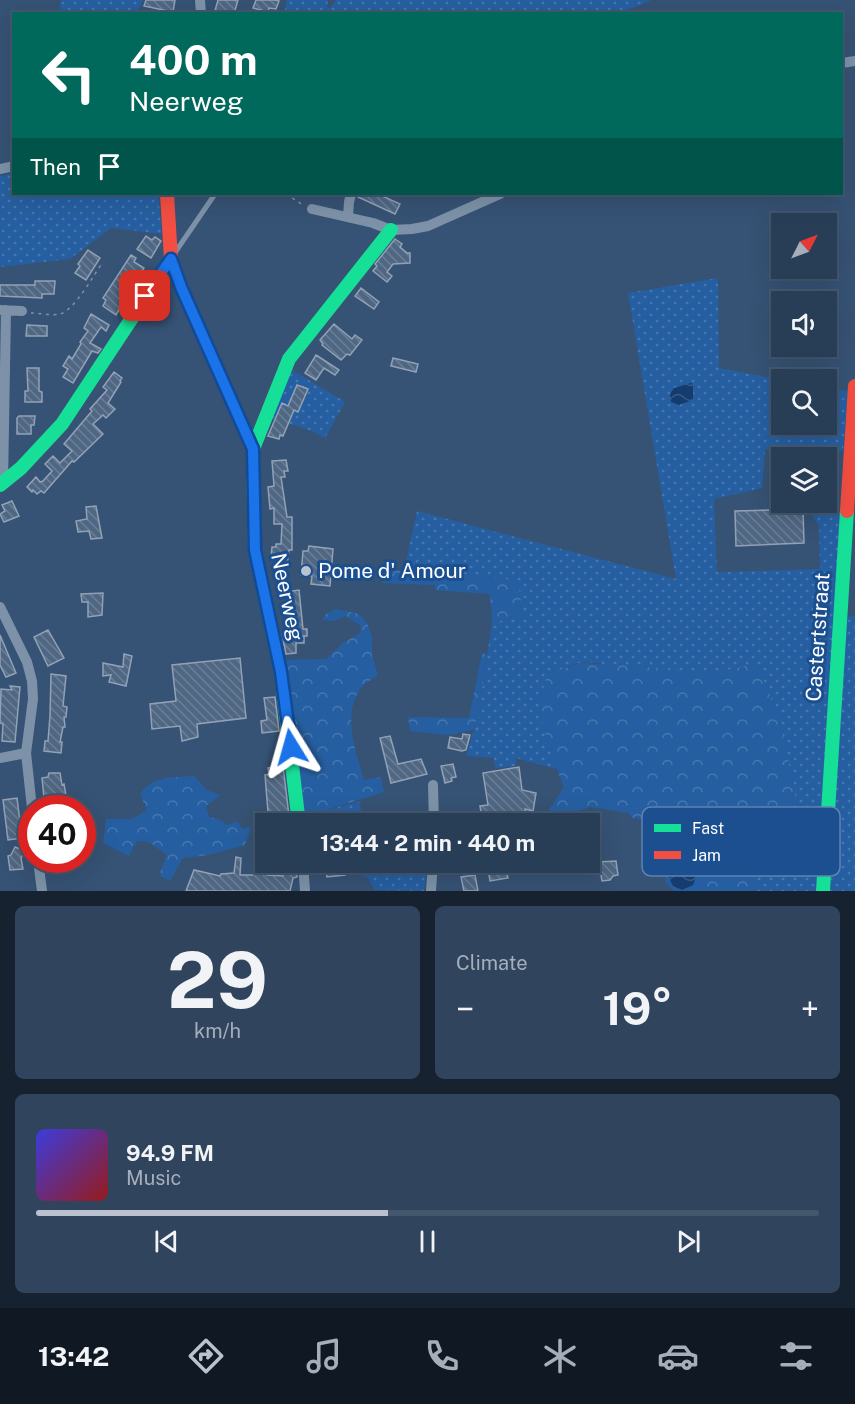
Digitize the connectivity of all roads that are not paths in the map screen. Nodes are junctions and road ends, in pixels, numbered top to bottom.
1 (167, 195) edge
2 (214, 195) edge
3 (351, 195) edge
4 (498, 195) edge
5 (312, 209) road end
6 (348, 216) junction
7 (391, 230) junction
8 (171, 259) junction
9 (3, 310) edge
10 (22, 311) road end
11 (855, 386) edge
12 (253, 449) junction
13 (1, 484) edge
14 (1, 612) edge
15 (26, 753) junction
16 (0, 758) edge
17 (433, 785) dead end
18 (31, 795) edge
19 (828, 807) edge
20 (298, 813) edge
21 (434, 813) edge
22 (40, 873) edge
23 (304, 873) edge
24 (432, 873) edge
25 (824, 876) edge
26 (42, 891) edge
27 (305, 891) edge
28 (430, 891) edge
29 (823, 891) edge

1 - 8 street, Neerweg
2 - 8 lane
3 - 6 street
4 - 7 street
5 - 6 street
6 - 7 street
7 - 12 street, Neerweg
8 - 12 street, Neerweg
8 - 13 street
9 - 10 street
9 - 13 street
11 - 19 street, Castertstraat
12 - 20 street, Neerweg
14 - 15 street
15 - 16 street
15 - 18 street
17 - 21 street
22 - 26 street
23 - 27 street
24 - 28 street
25 - 29 street, Castertstraat

